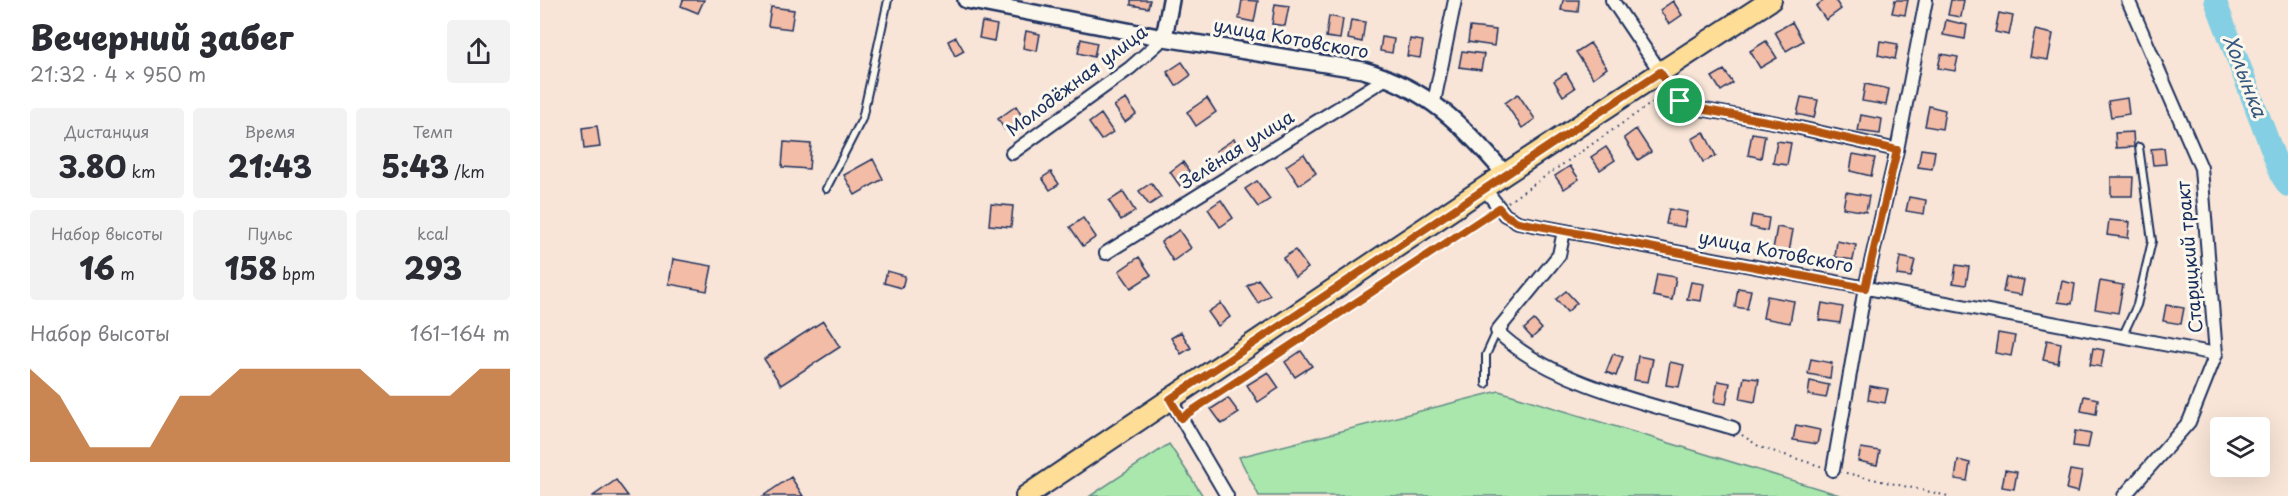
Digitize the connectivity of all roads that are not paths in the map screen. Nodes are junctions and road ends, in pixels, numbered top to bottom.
1 (888, 0) edge
2 (966, 0) edge
3 (1171, 0) edge
4 (1455, 0) edge
5 (1612, 0) edge
6 (1771, 0) edge
7 (1926, 0) edge
8 (2127, 0) edge
9 (1028, 6) edge
10 (1164, 38) junction
11 (1660, 72) junction
12 (1388, 77) junction
13 (1434, 102) junction
14 (2139, 147) dead end
15 (1897, 150) junction
16 (1012, 153) dead end
17 (1505, 174) junction
18 (1484, 188) junction
19 (826, 189) dead end
20 (1564, 231) junction
21 (1106, 253) dead end
22 (1865, 288) junction
23 (1497, 331) junction
24 (2122, 338) junction
25 (2216, 354) junction
26 (1486, 384) dead end
27 (1170, 399) junction
28 (1733, 428) road end
29 (1833, 470) road end
30 (1026, 496) edge
31 (1227, 496) edge
32 (2124, 496) edge

1 - 19 lane
2 - 9 street, улица Котовского
3 - 10 street
4 - 13 street
5 - 11 street
6 - 11 main road
7 - 15 street
8 - 25 street, Старицкий тракт
9 - 10 street, улица Котовского
10 - 12 street, улица Котовского
10 - 16 street, Молодёжная улица
11 - 15 street
11 - 17 main road
12 - 13 street, улица Котовского
12 - 21 street, Зелёная улица
13 - 17 street, улица Котовского
14 - 24 lane
15 - 22 street
17 - 18 main road
18 - 20 street, улица Котовского
18 - 27 main road
20 - 22 street, улица Котовского
20 - 23 street
22 - 24 street, улица Котовского
22 - 29 street
23 - 26 lane
23 - 28 street
24 - 25 street, улица Котовского
25 - 32 street, Старицкий тракт
27 - 30 main road
27 - 31 street

